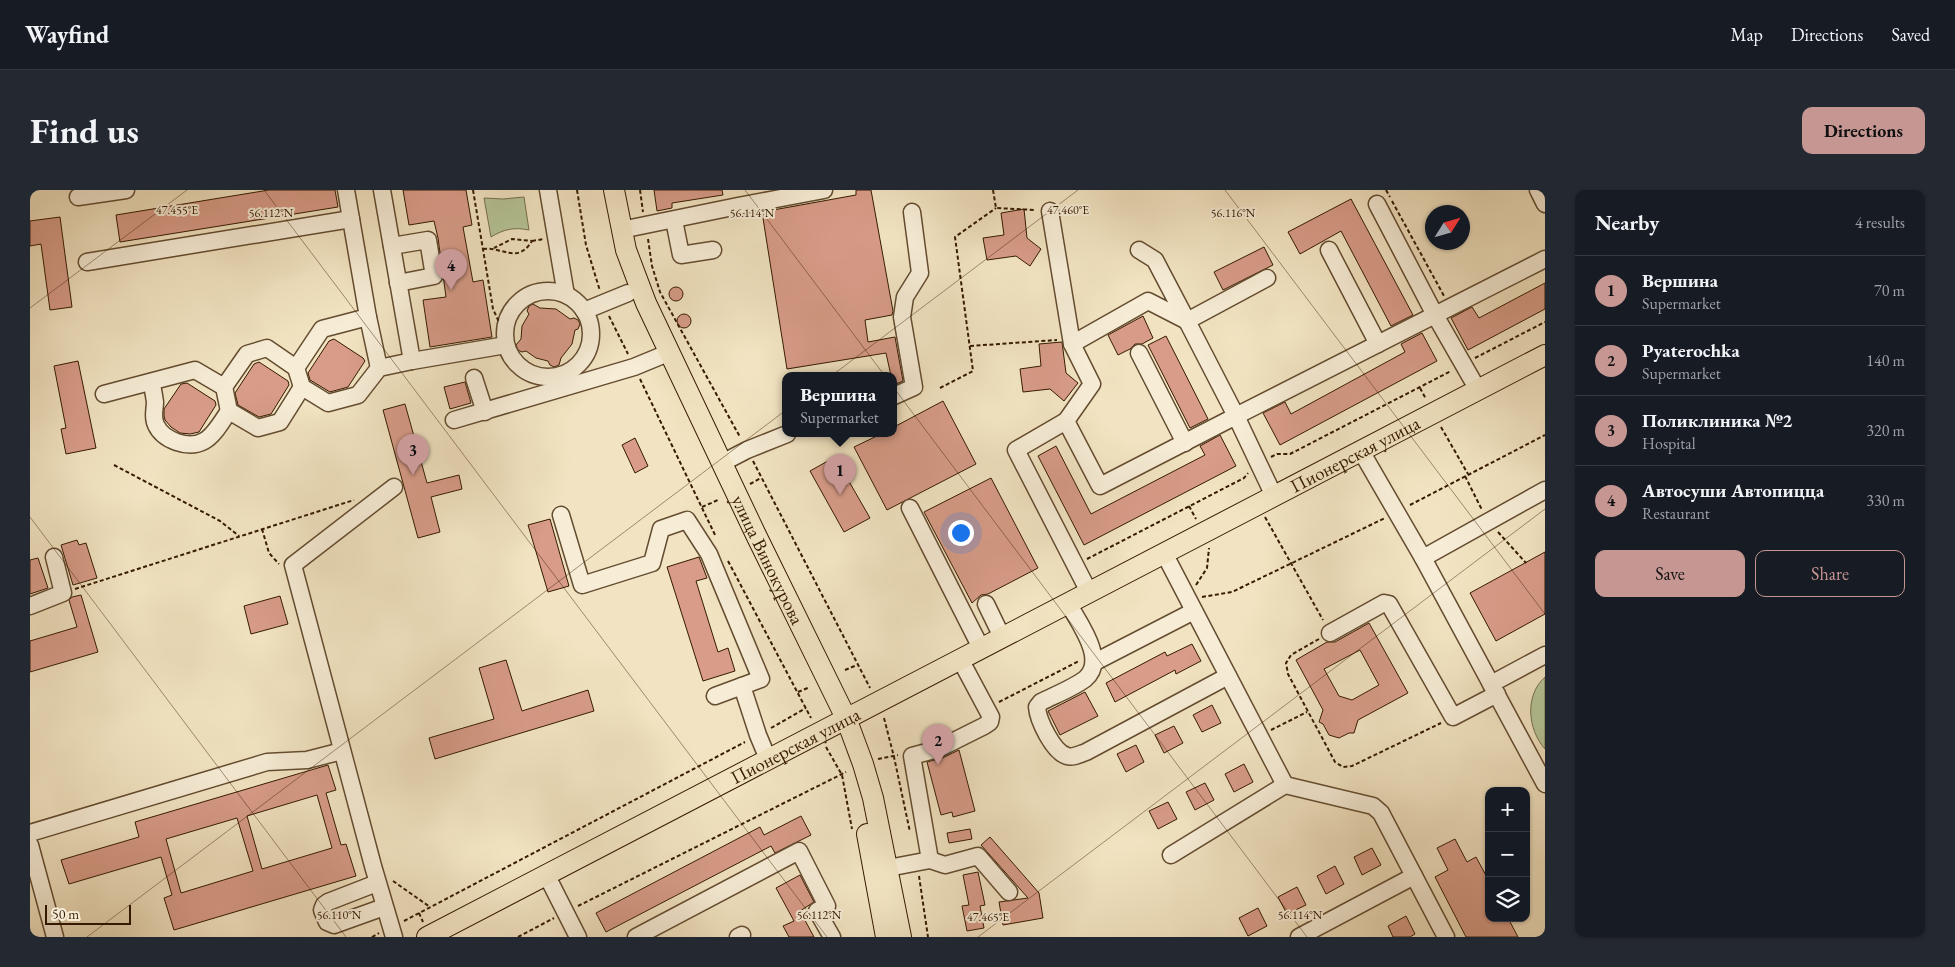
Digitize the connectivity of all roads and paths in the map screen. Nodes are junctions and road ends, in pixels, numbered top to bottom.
1 (126, 190) edge
2 (346, 190) edge
3 (382, 190) edge
4 (473, 190) edge
5 (548, 190) edge
6 (577, 190) edge
7 (602, 190) edge
8 (614, 190) edge
9 (824, 190) edge
10 (993, 190) edge
11 (1386, 190) edge
12 (1538, 190) edge
13 (78, 197) dead end
14 (1377, 204) dead end
15 (1545, 204) edge
16 (996, 208) junction
17 (1050, 211) joint
18 (912, 212) dead end
19 (351, 219) junction
20 (674, 220) junction
21 (621, 230) junction
22 (392, 246) junction
23 (494, 248) junction
24 (483, 249) junction
25 (713, 250) dead end
26 (1139, 250) dead end
27 (1329, 250) dead end
28 (1545, 259) edge
29 (87, 262) dead end
30 (1267, 278) dead end
31 (398, 283) junction
32 (628, 293) junction
33 (566, 295) junction
34 (604, 303) junction
35 (1450, 307) junction
36 (584, 311) junction
37 (1435, 314) junction
38 (368, 318) junction
39 (1187, 320) junction
40 (1545, 322) edge
41 (506, 337) junction
42 (1072, 341) junction
43 (1378, 344) junction
44 (970, 346) junction
45 (1139, 352) dead end
46 (662, 355) junction
47 (1545, 355) edge
48 (412, 361) junction
49 (1463, 364) junction
50 (634, 367) junction
51 (296, 368) junction
52 (379, 368) junction
53 (474, 378) dead end
54 (151, 382) junction
55 (224, 387) junction
56 (302, 387) junction
57 (940, 388) dead end
58 (1420, 388) junction
59 (1478, 390) junction
60 (104, 394) dead end
61 (897, 395) edge
62 (229, 411) junction
63 (484, 412) junction
64 (1433, 413) junction
65 (1236, 416) junction
66 (454, 420) dead end
67 (1066, 421) junction
68 (1545, 435) edge
69 (782, 436) edge
70 (1185, 443) junction
71 (1361, 451) junction
72 (1258, 462) junction
73 (114, 465) dead end
74 (716, 466) junction
75 (1468, 474) junction
76 (761, 478) dead end
77 (748, 485) dead end
78 (394, 487) dead end
79 (1545, 490) edge
80 (357, 499) dead end
81 (718, 500) dead end
82 (1266, 500) junction
83 (701, 508) junction
84 (910, 508) dead end
85 (1396, 513) junction
86 (561, 515) dead end
87 (262, 529) junction
88 (239, 536) junction
89 (718, 541) dead end
90 (1164, 553) junction
91 (54, 557) dead end
92 (726, 558) dead end
93 (1423, 558) junction
94 (1290, 563) junction
95 (293, 565) junction
96 (1076, 565) junction
97 (1089, 592) junction
98 (63, 593) junction
99 (1068, 603) junction
100 (986, 604) dead end
101 (1191, 605) junction
102 (30, 606) edge
103 (1330, 633) junction
104 (1002, 637) junction
105 (981, 648) junction
106 (1545, 655) edge
107 (1094, 656) junction
108 (960, 659) junction
109 (857, 664) dead end
110 (845, 670) dead end
111 (1228, 676) junction
112 (742, 686) junction
113 (810, 687) dead end
114 (1494, 689) junction
115 (798, 692) junction
116 (715, 696) dead end
117 (806, 708) junction
118 (988, 708) junction
119 (1307, 712) junction
120 (882, 713) dead end
121 (1453, 718) junction
122 (841, 721) junction
123 (814, 723) dead end
124 (758, 735) junction
125 (1259, 736) junction
126 (342, 751) junction
127 (902, 753) dead end
128 (894, 757) junction
129 (768, 759) junction
130 (873, 759) dead end
131 (846, 772) dead end
132 (1545, 784) edge
133 (1285, 785) junction
134 (30, 833) edge
135 (910, 834) dead end
136 (30, 845) edge
137 (1171, 855) dead end
138 (924, 861) junction
139 (373, 866) junction
140 (888, 868) junction
141 (546, 874) junction
142 (1414, 876) junction
143 (377, 883) junction
144 (1009, 892) dead end
145 (384, 907) junction
146 (430, 907) junction
147 (566, 912) junction
148 (392, 933) edge
149 (56, 937) edge
150 (372, 937) edge
151 (427, 937) edge
152 (518, 937) edge
153 (578, 937) edge
154 (636, 937) edge
155 (832, 937) edge
156 (886, 937) edge
157 (901, 937) edge
158 (928, 937) edge
159 (1299, 937) edge
160 (1446, 937) edge

1 - 13 street
2 - 19 street
3 - 22 street
4 - 24 path
5 - 33 street
6 - 34 path
7 - 32 main road, улица Винокурова
8 - 21 main road, улица Винокурова
9 - 20 street
10 - 16 path
11 - 35 path
12 - 15 street
14 - 37 street
16 - 17 path
16 - 44 path
17 - 42 street
18 - 61 street
19 - 29 street
19 - 38 street
20 - 21 street
20 - 25 street
21 - 46 main road, улица Винокурова
22 - 31 street
22 - 31 street
23 - 23 path
23 - 24 path
24 - 41 path
26 - 39 street
27 - 43 street
28 - 35 street
30 - 39 street
31 - 48 street
32 - 34 street
32 - 46 main road, улица Винокурова
33 - 36 street
33 - 41 street
34 - 36 street
34 - 50 path
35 - 37 street
36 - 41 street
37 - 43 street
37 - 49 street
38 - 51 street
38 - 52 street
39 - 42 street
39 - 65 street
40 - 49 path
41 - 48 street
42 - 44 path
42 - 67 street
43 - 65 street
44 - 57 path
45 - 70 street
46 - 50 street
46 - 74 main road, улица Винокурова
47 - 59 main road, Пионерская улица
48 - 52 street
49 - 58 path
49 - 59 street
50 - 63 street
50 - 83 path
51 - 55 street
51 - 56 street
52 - 56 street
53 - 63 street
54 - 55 street
54 - 60 street
54 - 62 street
55 - 62 street
56 - 62 street
58 - 64 path
58 - 72 path
59 - 64 main road, Пионерская улица
63 - 66 street
64 - 71 main road, Пионерская улица
64 - 75 path
65 - 70 street
65 - 72 street
67 - 70 street
67 - 96 street
68 - 75 path
69 - 74 street
71 - 82 main road, Пионерская улица
71 - 85 street
72 - 82 street
72 - 96 path
73 - 88 path
74 - 122 main road, улица Винокурова
75 - 85 path
76 - 77 path
78 - 95 street
79 - 93 street
80 - 87 path
81 - 83 path
82 - 90 main road, Пионерская улица
82 - 94 path
83 - 89 path
84 - 105 street
85 - 93 street
85 - 94 path
86 - 112 street
87 - 88 path
87 - 95 path
88 - 98 path
90 - 97 main road, Пионерская улица
90 - 101 street
91 - 98 street
92 - 115 path
93 - 114 street
94 - 101 path
94 - 103 path
95 - 126 street
96 - 97 street
97 - 99 main road, Пионерская улица
98 - 102 street
99 - 104 main road, Пионерская улица
99 - 107 street
100 - 104 street
101 - 107 street
101 - 111 street
103 - 119 path
103 - 121 street
104 - 105 main road, Пионерская улица
105 - 108 main road, Пионерская улица
106 - 114 street
107 - 111 street
107 - 118 path
108 - 118 street
108 - 122 main road, Пионерская улица
109 - 110 path
111 - 125 street
112 - 116 street
112 - 124 street
113 - 115 path
114 - 121 street
114 - 132 street
115 - 117 path
117 - 123 path
117 - 124 path
118 - 138 street
119 - 121 path
119 - 125 path
120 - 128 path
122 - 129 main road, Пионерская улица
122 - 140 main road, улица Винокурова
122 - 156 main road, улица Винокурова
124 - 129 street
124 - 146 path
125 - 133 street
126 - 134 street
126 - 139 street
127 - 128 path
128 - 130 path
128 - 135 path
129 - 141 main road, Пионерская улица
131 - 147 path
133 - 137 street
133 - 142 street
136 - 149 street
138 - 140 street
138 - 144 street
138 - 158 path
139 - 143 street
139 - 146 path
140 - 157 main road, улица Винокурова
141 - 147 street
141 - 151 main road, Пионерская улица
142 - 159 street
142 - 160 street
143 - 145 street
143 - 145 street
145 - 148 street
146 - 148 path
147 - 152 path
147 - 153 street
148 - 150 path
154 - 155 street

